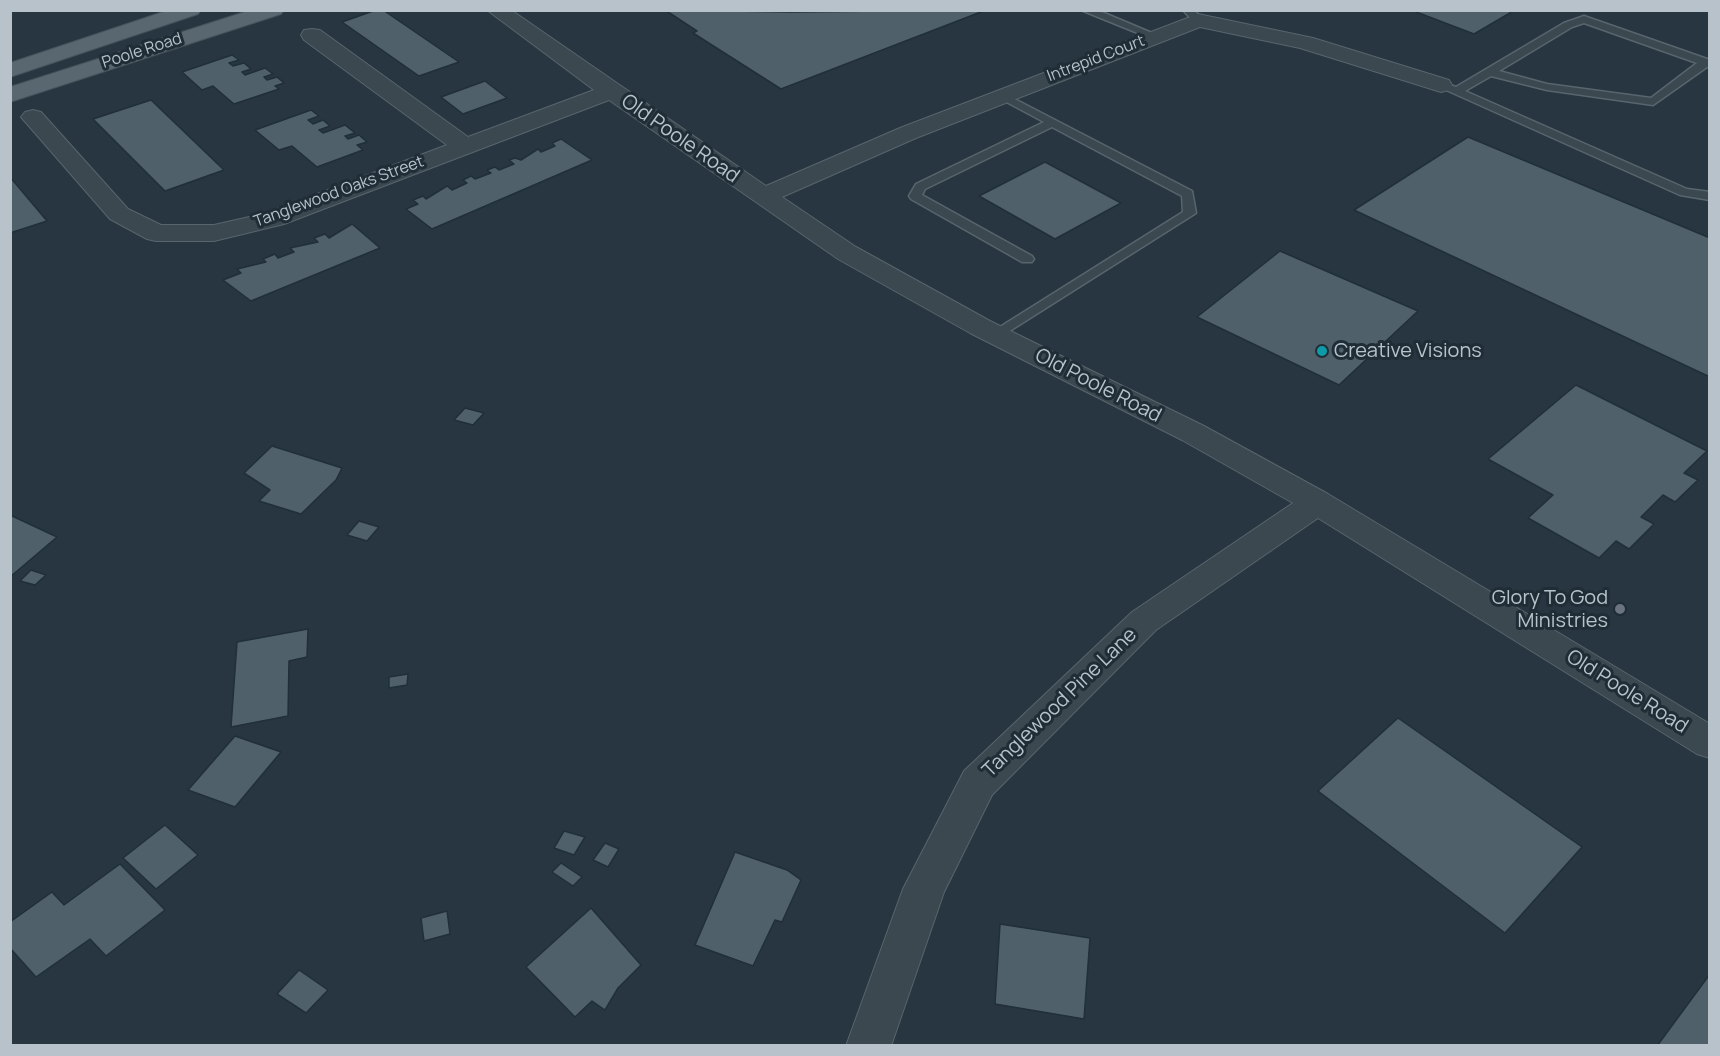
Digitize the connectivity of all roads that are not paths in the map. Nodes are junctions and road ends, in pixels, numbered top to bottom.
1 (191, 10) edge
2 (274, 10) edge
3 (497, 10) edge
4 (1086, 10) edge
5 (1193, 15) edge
6 (1587, 15) edge
7 (312, 35) dead end
8 (1154, 36) junction
9 (1708, 63) edge
10 (10, 70) edge
11 (1490, 72) junction
12 (1449, 88) junction
13 (610, 91) junction
14 (10, 95) edge
15 (1003, 96) junction
16 (33, 117) dead end
17 (1053, 122) junction
18 (464, 146) junction
19 (763, 196) junction
20 (1710, 196) edge
21 (1027, 259) dead end
22 (996, 335) junction
23 (1317, 502) junction
24 (1710, 743) edge
25 (868, 1046) edge

1 - 10 main road, Poole Road
2 - 14 main road, Poole Road
3 - 13 street, Old Poole Road
4 - 8 lane
5 - 8 street, Intrepid Court
5 - 12 street, Intrepid Court
6 - 9 lane
6 - 11 lane
7 - 18 street
8 - 15 street, Intrepid Court
9 - 11 lane
11 - 12 lane
12 - 20 lane
13 - 18 street, Tanglewood Oaks Street
13 - 19 street, Old Poole Road
15 - 17 lane
15 - 19 street, Intrepid Court
16 - 18 street, Tanglewood Oaks Street
17 - 21 lane
17 - 22 lane
19 - 22 street, Old Poole Road
22 - 23 street, Old Poole Road
23 - 24 street, Old Poole Road
23 - 25 street, Tanglewood Pine Lane

